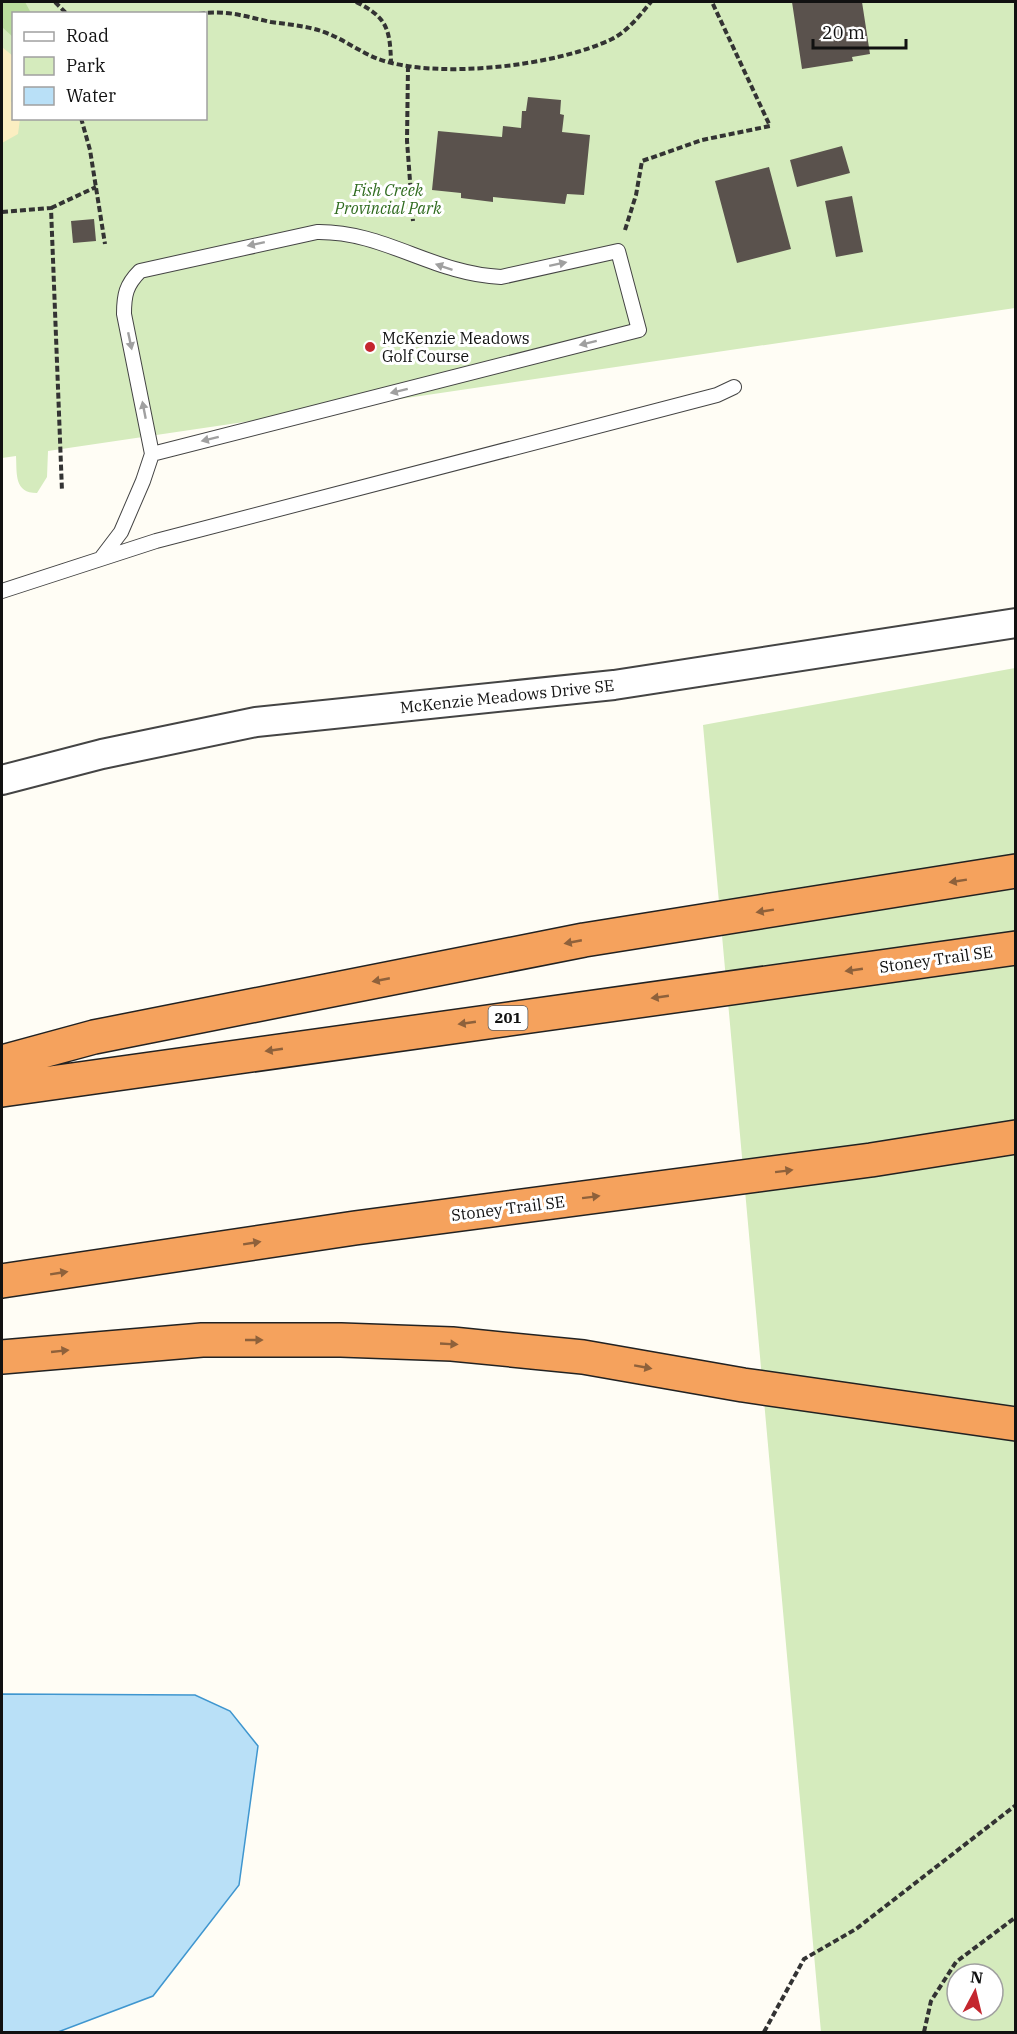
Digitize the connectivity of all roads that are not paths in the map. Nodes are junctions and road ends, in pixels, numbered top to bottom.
1 (734, 387) dead end
2 (152, 454) junction
3 (102, 557) junction
4 (2, 591) edge
5 (1016, 623) edge
6 (2, 780) edge
7 (1016, 871) edge
8 (1016, 948) edge
9 (2, 1062) edge
10 (2, 1090) edge
11 (1016, 1137) edge
12 (1016, 1150) edge
13 (871, 1160) junction
14 (2, 1281) edge
15 (2, 1357) edge
16 (1016, 1424) edge

1 - 3 lane
2 -> 2 lane
2 - 3 lane
3 - 4 lane
5 - 6 street, McKenzie Meadows Drive SE
7 -> 9 highway
8 -> 10 highway, Stoney Trail SE / 201
11 - 13 highway, Stoney Trail SE
12 - 13 highway
14 -> 13 highway, Stoney Trail SE
15 -> 16 highway

